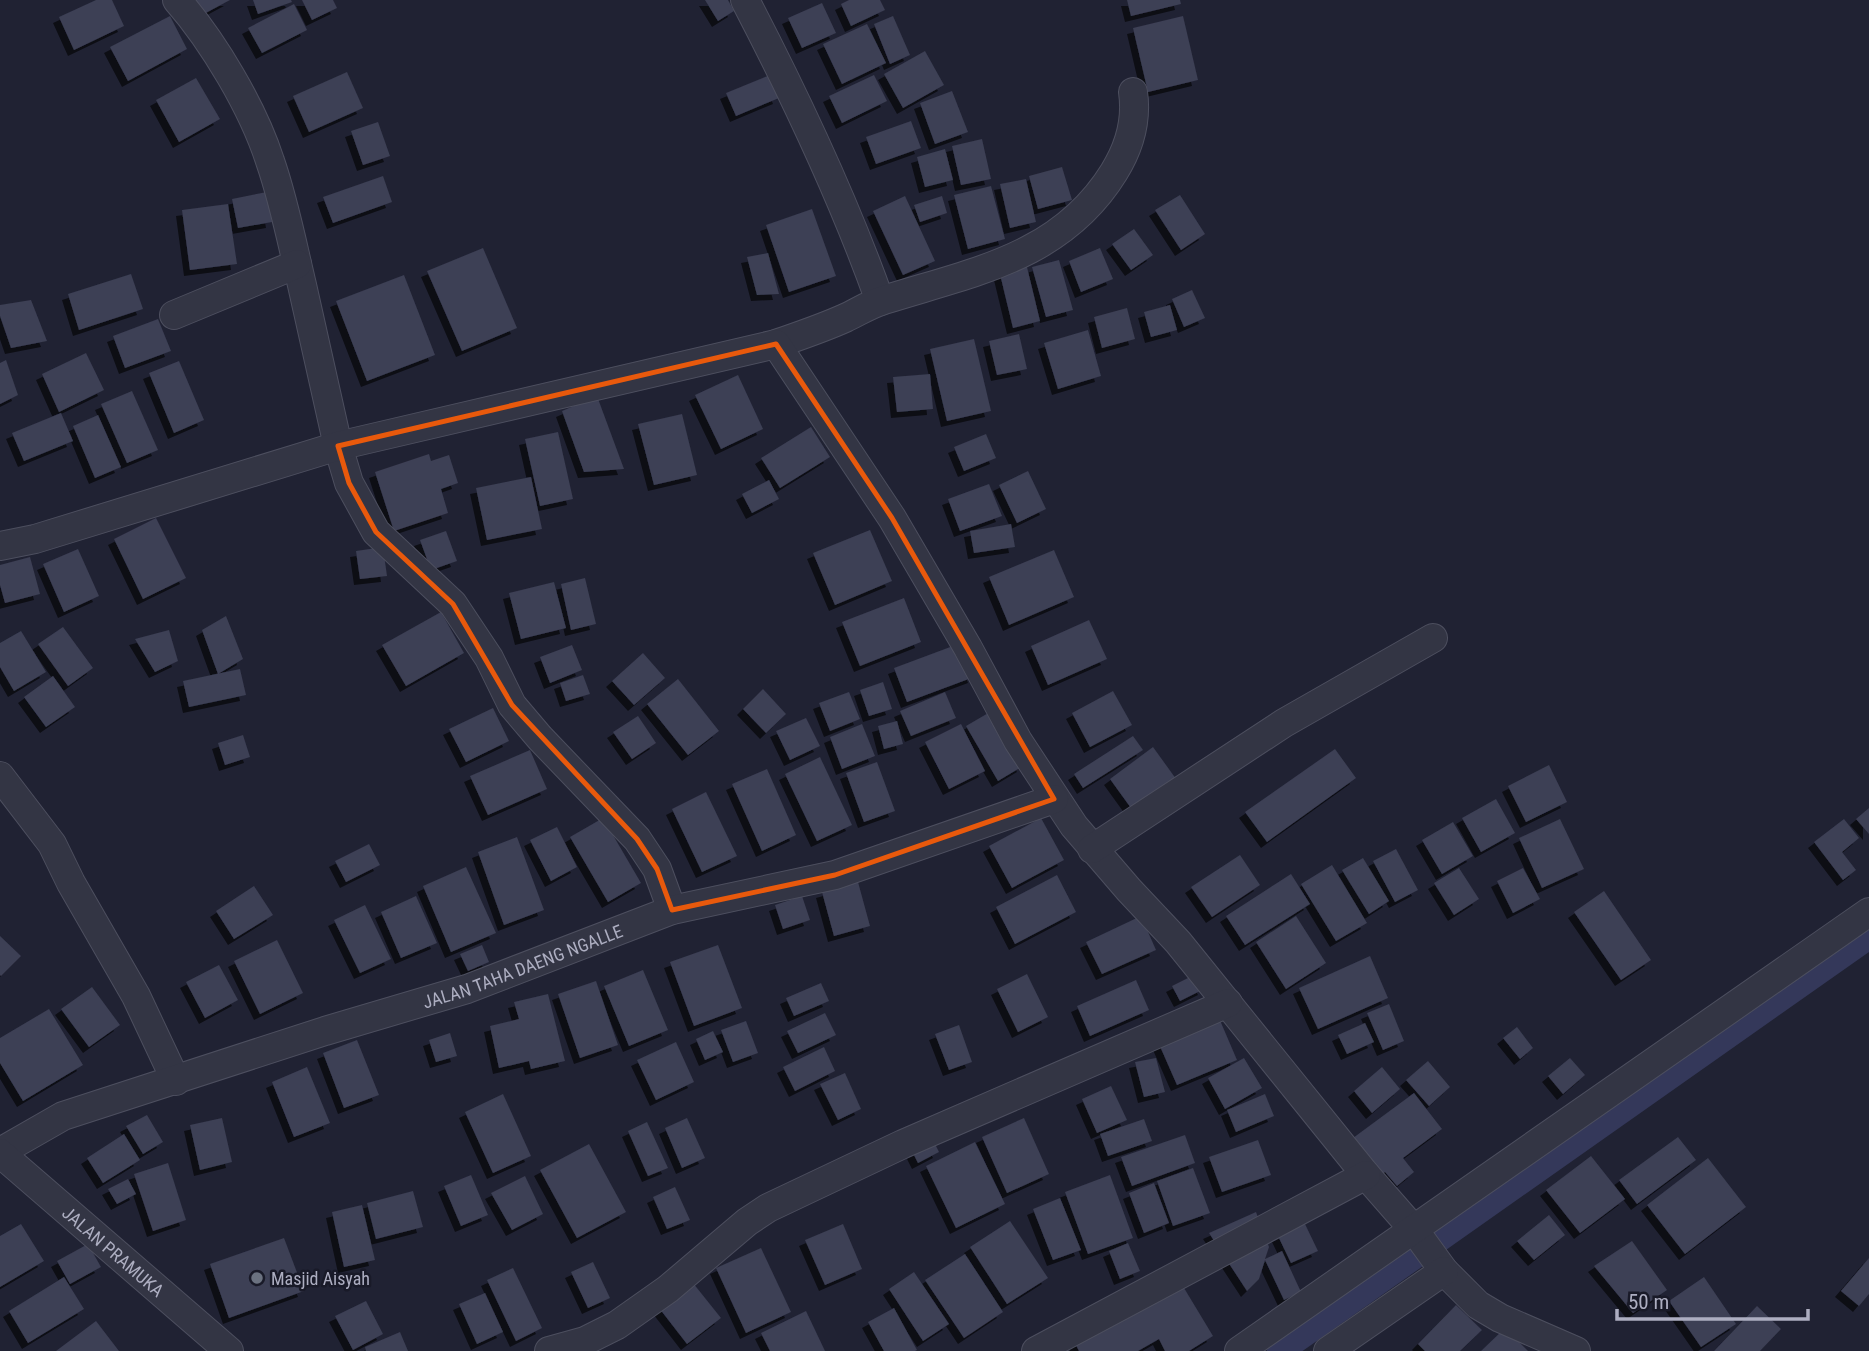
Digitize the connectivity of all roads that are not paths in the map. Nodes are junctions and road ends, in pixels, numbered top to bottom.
1 (177, 0) edge
2 (745, 0) edge
3 (1133, 92) dead end
4 (297, 264) junction
5 (880, 301) junction
6 (174, 315) dead end
7 (776, 344) junction
8 (338, 446) junction
9 (0, 546) edge
10 (1433, 638) dead end
11 (0, 776) edge
12 (1054, 799) junction
13 (1092, 849) junction
14 (672, 909) junction
15 (1869, 912) edge
16 (1228, 1003) junction
17 (176, 1081) junction
18 (0, 1153) edge
19 (1366, 1175) junction
20 (1417, 1234) junction
21 (1441, 1267) junction
22 (229, 1351) edge
23 (549, 1351) edge
24 (1036, 1351) edge
25 (1239, 1351) edge
26 (1328, 1351) edge
27 (1577, 1351) edge

1 - 4 street
2 - 5 street
3 - 5 street
4 - 6 street
4 - 8 street
5 - 7 street
7 - 8 street
7 - 12 street
8 - 9 street
8 - 14 street
10 - 13 street
11 - 17 street
12 - 13 street
12 - 14 street, JALAN TAHA DAENG NGALLE
13 - 16 street
14 - 17 street, JALAN TAHA DAENG NGALLE
15 - 20 street
16 - 19 street
16 - 23 street
17 - 18 street, JALAN TAHA DAENG NGALLE
18 - 22 street, JALAN PRAMUKA
19 - 20 street
19 - 24 street
20 - 21 street
20 - 25 street
21 - 26 street
21 - 27 street

